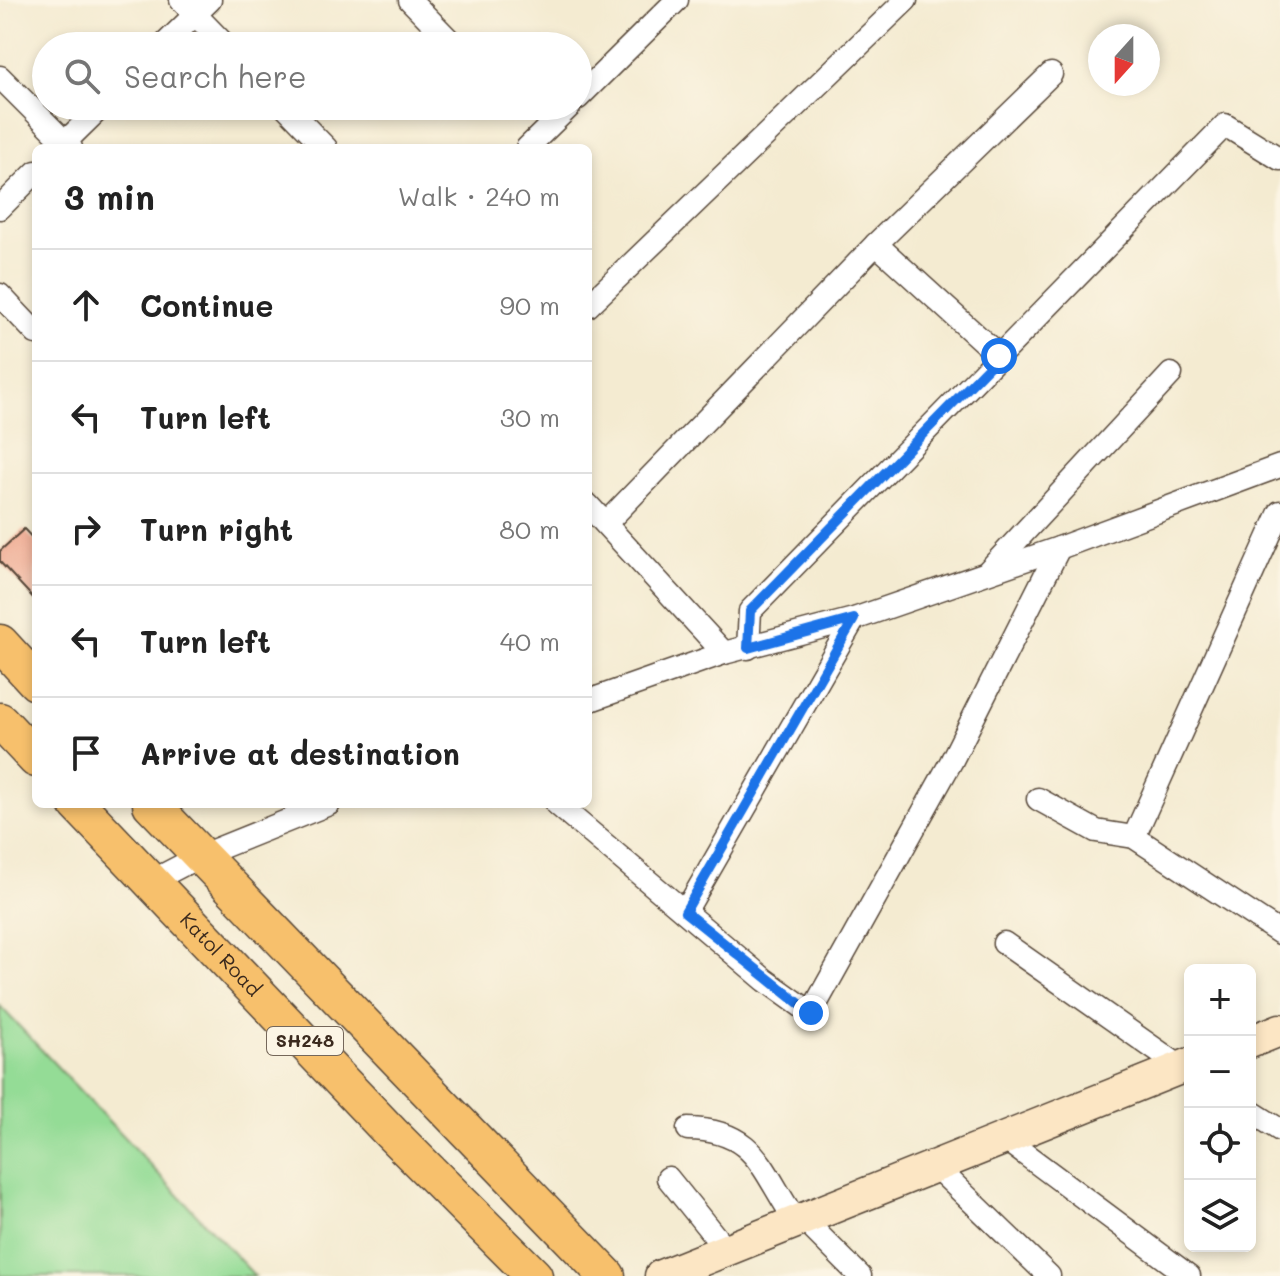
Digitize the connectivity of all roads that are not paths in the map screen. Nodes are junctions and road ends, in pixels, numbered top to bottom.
1 (410, 0) edge
2 (677, 0) edge
3 (906, 0) edge
4 (195, 5) edge
5 (174, 32) edge
6 (215, 32) edge
7 (441, 32) edge
8 (1051, 74) dead end
9 (0, 77) edge
10 (592, 84) edge
11 (32, 111) edge
12 (41, 120) edge
13 (89, 120) edge
14 (299, 120) edge
15 (556, 120) edge
16 (63, 144) edge
17 (67, 144) edge
18 (322, 144) edge
19 (531, 144) edge
20 (1280, 159) edge
21 (32, 176) edge
22 (0, 208) edge
23 (876, 244) junction
24 (0, 295) edge
25 (592, 302) edge
26 (32, 329) edge
27 (999, 356) junction
28 (1171, 374) dead end
29 (1280, 466) edge
30 (592, 509) edge
31 (1280, 512) edge
32 (607, 522) junction
33 (1059, 548) junction
34 (985, 574) junction
35 (854, 619) junction
36 (0, 643) edge
37 (748, 648) junction
38 (724, 653) junction
39 (32, 678) edge
40 (592, 700) edge
41 (0, 721) edge
42 (32, 755) edge
43 (1038, 799) dead end
44 (81, 808) edge
45 (155, 808) edge
46 (319, 808) edge
47 (562, 808) edge
48 (1134, 837) junction
49 (200, 856) junction
50 (152, 881) junction
51 (685, 912) junction
52 (1278, 926) edge
53 (1004, 943) dead end
54 (1280, 1030) edge
55 (1256, 1040) edge
56 (1184, 1066) edge
57 (1184, 1069) edge
58 (1256, 1115) edge
59 (688, 1129) dead end
60 (1280, 1130) edge
61 (1002, 1137) junction
62 (934, 1165) junction
63 (668, 1178) dead end
64 (796, 1217) junction
65 (724, 1246) junction
66 (534, 1276) edge
67 (607, 1276) edge
68 (661, 1276) edge
69 (860, 1276) edge
70 (1049, 1276) edge
71 (1189, 1276) edge

1 - 7 street
2 - 10 street
3 - 25 street
4 - 5 street
4 - 6 street
8 - 23 street
9 - 11 street
12 - 16 street
13 - 17 street
14 - 18 street
15 - 19 street
20 - 27 street
21 - 22 street
23 - 27 street
23 - 32 street
24 - 26 street
27 - 37 street
28 - 34 street
29 - 33 street
30 - 32 street
31 - 48 street
32 - 38 street
33 - 34 street
33 - 51 street
34 - 35 street
35 - 37 street
35 - 51 street
36 - 39 main road
37 - 38 street
38 - 40 street
41 - 42 main road
43 - 48 street
44 - 50 main road, Katol Road / SH248
45 - 49 main road, SH248
46 - 49 street
47 - 51 street
48 - 52 street
49 - 50 street
49 - 67 main road, SH248
50 - 66 main road, Katol Road / SH248
53 - 56 street
54 - 55 street
57 - 61 street
58 - 60 street
59 - 64 street
61 - 62 street
61 - 71 street
62 - 64 street
62 - 70 street
63 - 65 street
64 - 65 street
64 - 69 street
65 - 68 street

